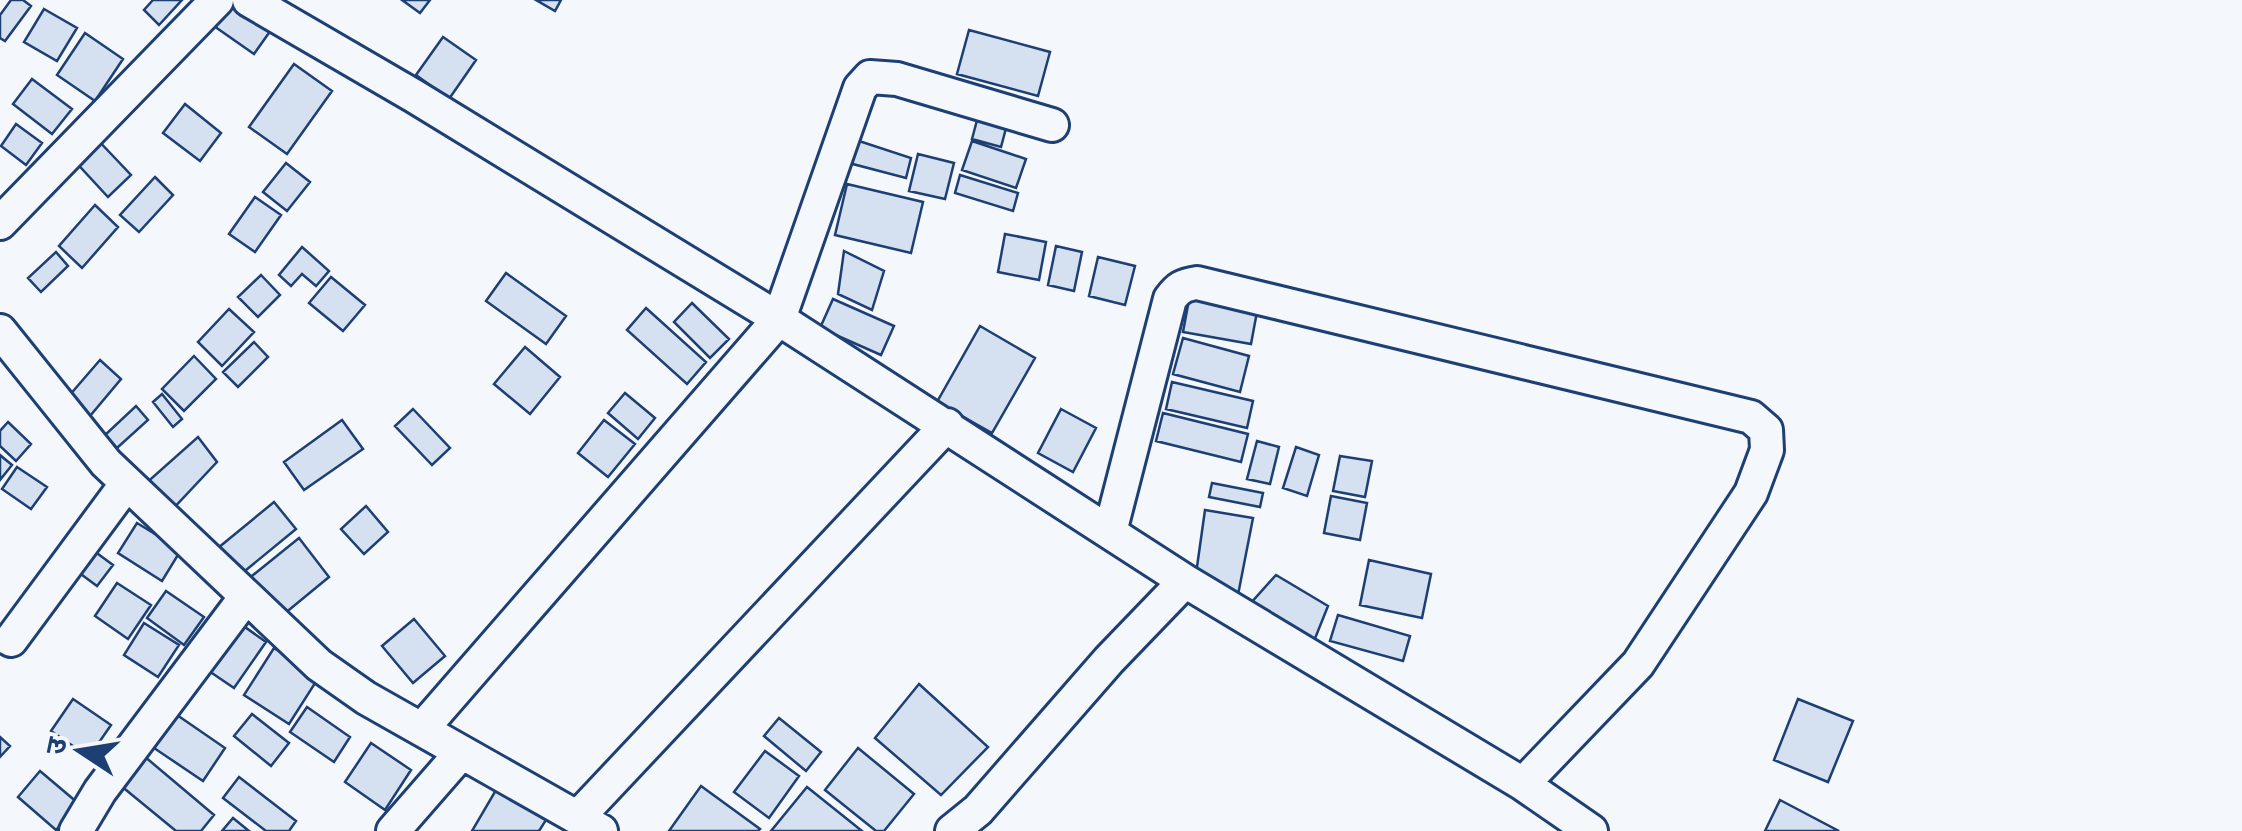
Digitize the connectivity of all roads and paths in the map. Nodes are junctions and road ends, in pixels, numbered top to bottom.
1 (217, 0) edge
2 (248, 0) edge
3 (1052, 124) dead end
4 (0, 223) edge
5 (780, 320) junction
6 (3, 342) edge
7 (947, 425) junction
8 (126, 482) junction
9 (1110, 532) junction
10 (1185, 582) junction
11 (245, 598) junction
12 (11, 640) dead end
13 (422, 729) junction
14 (461, 753) junction
15 (1523, 784) junction
16 (590, 824) edge
17 (76, 831) edge
18 (393, 831) edge
19 (952, 831) edge
20 (1591, 831) edge

1 - 4 street
2 - 5 street
3 - 5 street
5 - 7 street
5 - 13 street
6 - 8 street
7 - 9 street
7 - 16 street
8 - 11 street
8 - 12 street
9 - 10 street
9 - 15 street
10 - 15 street
10 - 19 street
11 - 13 street
11 - 17 street
13 - 14 street
14 - 16 street
14 - 18 street
15 - 20 street

